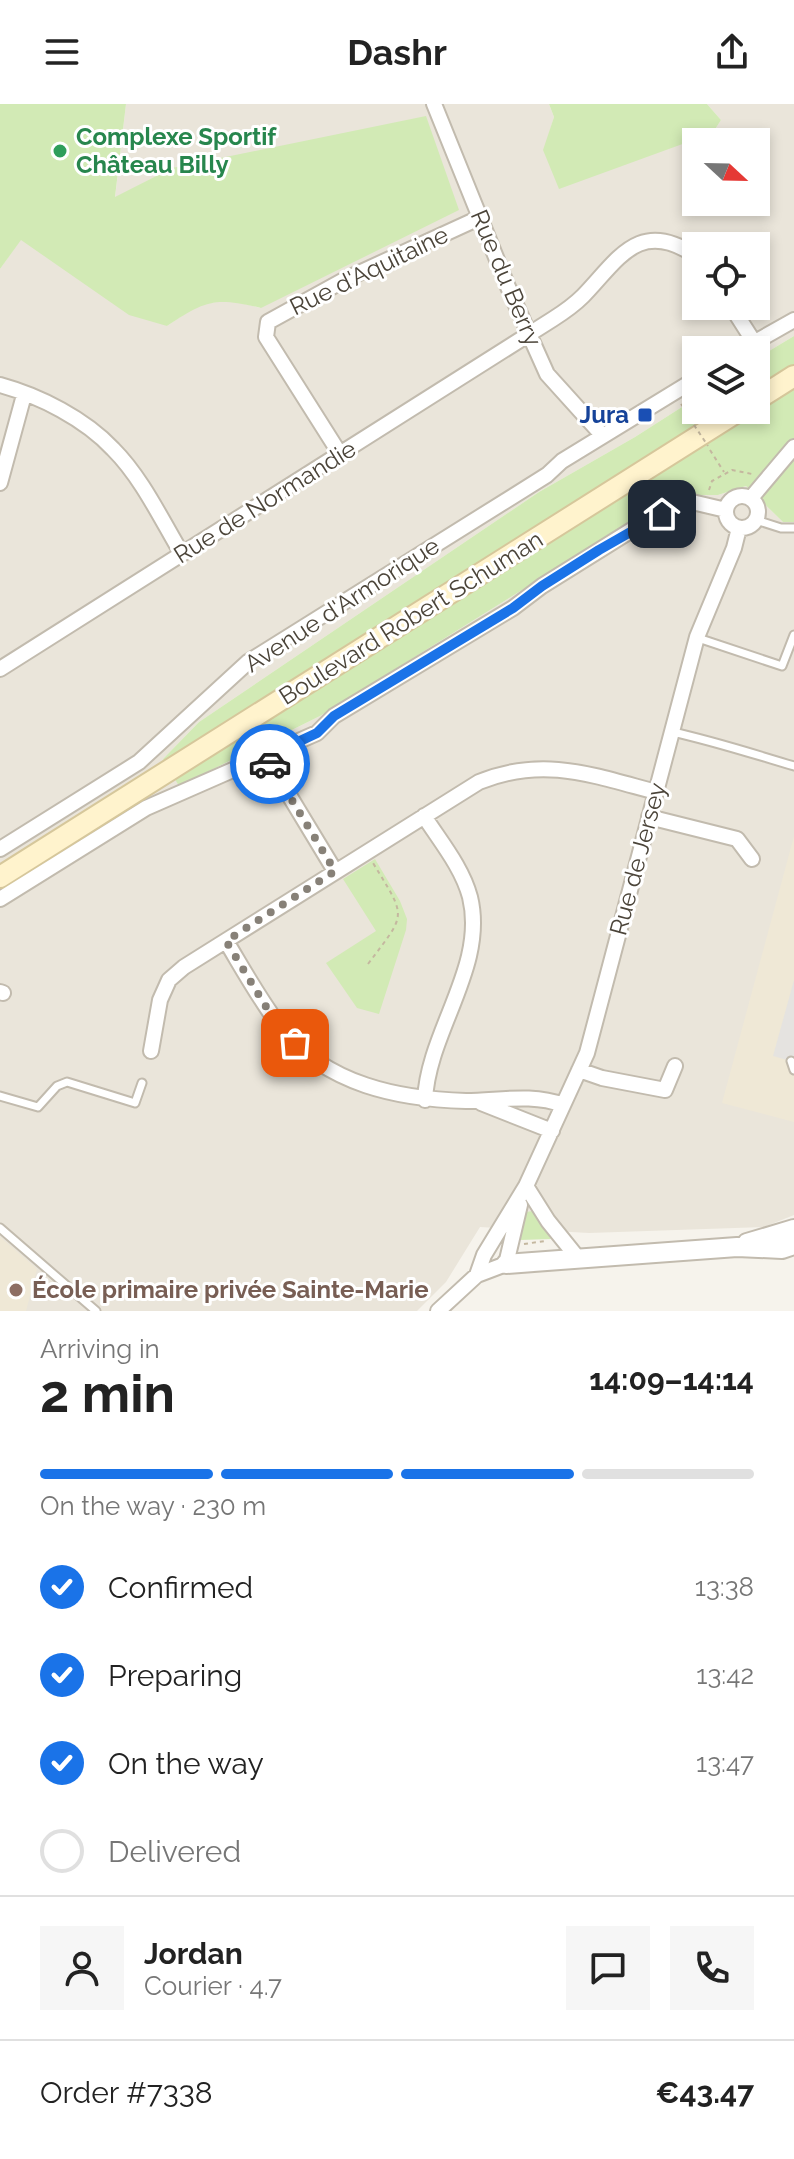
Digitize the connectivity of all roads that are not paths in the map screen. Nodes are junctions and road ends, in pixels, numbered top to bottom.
1 (434, 104) edge
2 (479, 218) junction
3 (682, 249) edge
4 (794, 320) edge
5 (529, 334) junction
6 (766, 336) edge
7 (794, 376) edge
8 (0, 385) edge
9 (682, 388) edge
10 (770, 391) edge
11 (24, 395) junction
12 (718, 424) edge
13 (603, 436) junction
14 (794, 447) edge
15 (340, 454) junction
16 (0, 483) edge
17 (751, 498) junction
18 (726, 510) junction
19 (756, 520) junction
20 (739, 528) junction
21 (794, 528) edge
22 (182, 554) junction
23 (794, 635) edge
24 (697, 637) junction
25 (0, 669) edge
26 (672, 732) junction
27 (266, 757) junction
28 (794, 766) edge
29 (656, 792) junction
30 (424, 816) junction
31 (649, 817) junction
32 (0, 849) edge
33 (752, 859) dead end
34 (335, 871) junction
35 (0, 877) edge
36 (0, 899) edge
37 (226, 941) junction
38 (151, 1051) dead end
39 (791, 1061) dead end
40 (675, 1066) dead end
41 (579, 1070) junction
42 (794, 1070) edge
43 (142, 1083) dead end
44 (0, 1096) edge
45 (425, 1100) junction
46 (477, 1101) junction
47 (563, 1105) junction
48 (552, 1131) junction
49 (526, 1186) junction
50 (0, 1228) edge
51 (794, 1229) edge
52 (794, 1245) edge
53 (737, 1247) junction
54 (577, 1257) junction
55 (506, 1264) junction
56 (477, 1275) junction
57 (96, 1311) edge
58 (438, 1311) edge

1 - 2 street, Rue du Berry
2 - 5 street, Rue du Berry
2 - 15 street, Rue d'Aquitaine
3 - 5 street, Rue de Normandie
4 - 6 street
5 - 13 street, Rue du Berry
5 - 15 street, Rue de Normandie
7 - 10 main road
8 - 11 street
9 - 13 street, Avenue d'Armorique
11 - 16 street
11 - 22 street
12 - 35 main road, Boulevard Robert Schuman
13 - 32 street, Avenue d'Armorique
14 - 17 street
15 - 22 street, Rue de Normandie
17 - 18 street
17 - 19 street
18 - 20 street
18 - 27 street
19 - 20 street
19 - 21 lane
20 - 24 street, Rue de Jersey
22 - 25 street, Rue de Normandie
23 - 24 lane
24 - 26 street, Rue de Jersey
26 - 28 lane
26 - 29 street, Rue de Jersey
27 - 34 street
27 - 36 street
29 - 30 street
29 - 31 street, Rue de Jersey
30 - 34 street
30 - 45 street
31 - 33 street
31 - 41 street, Rue de Jersey
34 - 37 street
37 - 38 street
37 - 45 street
39 - 42 lane
40 - 41 street
41 - 47 street, Rue de Jersey
43 - 44 lane
45 - 46 street
46 - 47 street
46 - 48 street
47 - 48 street, Rue de Jersey
48 - 49 street, Rue de Jersey
49 - 54 street
49 - 55 street, Rue de Jersey
49 - 56 street, Rue de Jersey
50 - 57 lane
51 - 53 street
52 - 53 street
53 - 54 street
54 - 55 street
55 - 56 street, Rue de Jersey
56 - 58 street, Rue de Jersey

